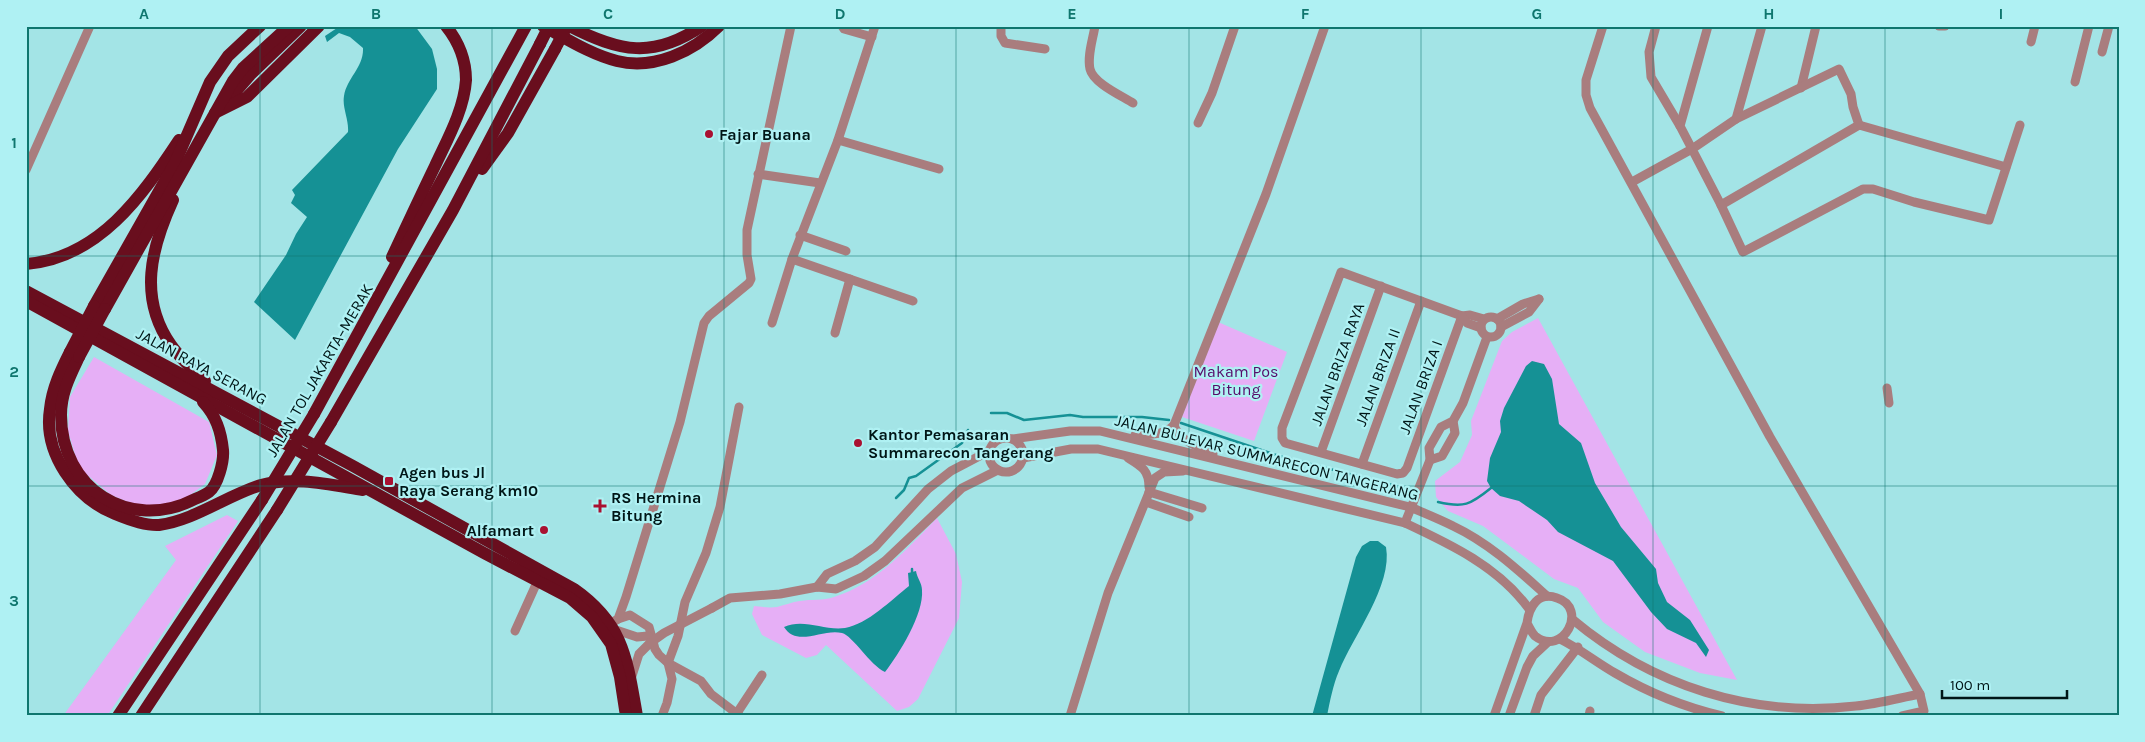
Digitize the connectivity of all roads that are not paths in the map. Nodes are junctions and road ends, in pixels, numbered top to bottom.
1 (90, 26) edge
2 (260, 26) edge
3 (289, 26) edge
4 (301, 26) edge
5 (319, 26) edge
6 (446, 26) edge
7 (543, 26) edge
8 (549, 26) edge
9 (568, 26) edge
10 (702, 26) edge
11 (719, 26) edge
12 (791, 26) edge
13 (842, 26) edge
14 (876, 26) edge
15 (1001, 26) edge
16 (1095, 26) edge
17 (1235, 26) edge
18 (1325, 26) edge
19 (1603, 26) edge
20 (1656, 26) edge
21 (1708, 26) edge
22 (1762, 26) edge
23 (1816, 26) edge
24 (1939, 26) edge
25 (1945, 26) edge
26 (2035, 26) edge
27 (2089, 26) edge
28 (2109, 26) edge
29 (524, 30) edge
30 (872, 37) junction
31 (2031, 42) dead end
32 (1045, 48) dead end
33 (2102, 52) dead end
34 (2074, 82) dead end
35 (1801, 88) junction
36 (1133, 103) dead end
37 (215, 113) junction
38 (196, 114) junction
39 (1736, 119) junction
40 (1198, 123) dead end
41 (1859, 125) junction
42 (2020, 125) dead end
43 (1680, 126) junction
44 (203, 132) junction
45 (838, 140) junction
46 (1692, 149) junction
47 (2006, 167) junction
48 (939, 169) dead end
49 (26, 170) edge
50 (758, 174) junction
51 (1632, 182) junction
52 (820, 183) junction
53 (1721, 206) junction
54 (454, 210) junction
55 (800, 235) junction
56 (846, 251) dead end
57 (792, 259) junction
58 (26, 264) edge
59 (850, 279) junction
60 (1381, 286) junction
61 (26, 291) edge
62 (26, 301) edge
63 (913, 301) dead end
64 (1421, 301) junction
65 (100, 308) junction
66 (1462, 316) junction
67 (772, 322) dead end
68 (1482, 323) junction
69 (835, 334) dead end
70 (1487, 336) junction
71 (75, 355) junction
72 (333, 382) junction
73 (1887, 388) dead end
74 (213, 390) junction
75 (196, 394) junction
76 (1889, 403) dead end
77 (739, 407) dead end
78 (1453, 421) junction
79 (1174, 426) junction
80 (1124, 436) junction
81 (1013, 439) junction
82 (989, 452) junction
83 (1321, 452) junction
84 (1118, 453) junction
85 (1023, 458) junction
86 (1430, 460) junction
87 (1228, 461) junction
88 (1362, 464) junction
89 (998, 470) junction
90 (1194, 471) junction
91 (373, 491) junction
92 (1150, 492) junction
93 (388, 493) junction
94 (1146, 502) junction
95 (1410, 507) junction
96 (1202, 508) dead end
97 (1189, 517) dead end
98 (1405, 523) junction
99 (538, 580) junction
100 (816, 587) junction
101 (1547, 596) junction
102 (1529, 610) junction
103 (1572, 619) junction
104 (1527, 623) junction
105 (611, 625) junction
106 (515, 631) dead end
107 (1560, 639) junction
108 (649, 640) junction
109 (1548, 642) junction
110 (1578, 648) junction
111 (668, 663) junction
112 (762, 675) dead end
113 (631, 681) junction
114 (1920, 694) junction
115 (738, 714) edge
116 (118, 716) edge
117 (141, 716) edge
118 (626, 716) edge
119 (637, 716) edge
120 (662, 716) edge
121 (1070, 716) edge
122 (1494, 716) edge
123 (1509, 716) edge
124 (1534, 716) edge
125 (1722, 716) edge
126 (1902, 716) edge

1 - 49 street
2 - 38 highway
3 - 37 highway
4 - 37 highway
5 - 37 highway
6 - 72 highway
7 - 11 highway
8 - 54 highway, bridge
9 - 10 highway
9 - 54 highway, bridge
12 - 50 street
13 - 30 street
14 - 30 street
15 - 32 street
16 - 36 street
17 - 40 street
18 - 79 street
19 - 51 street
20 - 43 street
21 - 43 street
22 - 39 street
23 - 35 street
24 - 25 street
26 - 31 street
27 - 34 street
28 - 33 street
29 - 72 highway, JALAN TOL JAKARTA–MERAK
30 - 45 street
35 - 39 street
35 - 41 street
37 - 44 highway
38 - 58 highway
38 - 65 highway
39 - 46 street
41 - 47 street
41 - 53 street
42 - 47 street
43 - 46 street
44 - 65 highway
44 - 74 highway
45 - 48 street
45 - 52 street
46 - 51 street
46 - 53 street
47 - 53 street
50 - 52 street
50 - 105 street
51 - 114 street
52 - 55 street
54 - 117 highway, bridge
55 - 56 street
55 - 57 street
57 - 59 street
57 - 67 street
59 - 63 street
59 - 69 street
60 - 64 street
60 - 83 street, JALAN BRIZA RAYA
60 - 83 street
61 - 74 highway, JALAN RAYA SERANG
62 - 75 highway, JALAN RAYA SERANG
64 - 66 street
64 - 88 street, JALAN BRIZA II
65 - 71 highway, bridge
66 - 68 street
66 - 88 street, JALAN BRIZA I
68 - 70 street
68 - 70 street
70 - 78 street
71 - 75 highway
71 - 91 highway
72 - 116 highway, JALAN TOL JAKARTA–MERAK, bridge
73 - 76 street
74 - 93 highway, JALAN RAYA SERANG
75 - 91 highway, JALAN RAYA SERANG
77 - 111 street
78 - 86 street
78 - 86 street
79 - 80 street
79 - 87 street
80 - 81 street, JALAN BULEVAR SUMMARECON TANGERANG
80 - 87 street, JALAN BULEVAR SUMMARECON TANGERANG
81 - 82 street, JALAN BULEVAR SUMMARECON TANGERANG
81 - 85 street
82 - 89 street
82 - 100 street, JALAN BULEVAR SUMMARECON TANGERANG
83 - 88 street
84 - 85 street, JALAN BULEVAR SUMMARECON TANGERANG
84 - 90 street, JALAN BULEVAR SUMMARECON TANGERANG
84 - 92 street
85 - 89 street, JALAN BULEVAR SUMMARECON TANGERANG
86 - 95 street
87 - 95 street, JALAN BULEVAR SUMMARECON TANGERANG
89 - 100 street, JALAN BULEVAR SUMMARECON TANGERANG
90 - 92 street
90 - 98 street, JALAN BULEVAR SUMMARECON TANGERANG
91 - 93 highway, JALAN RAYA SERANG
92 - 94 street
92 - 96 street
93 - 99 highway, JALAN RAYA SERANG
93 - 105 highway, JALAN RAYA SERANG
94 - 97 street
94 - 121 street
95 - 98 street
95 - 101 street, JALAN BULEVAR SUMMARECON TANGERANG
98 - 102 street, JALAN BULEVAR SUMMARECON TANGERANG
99 - 105 highway, JALAN RAYA SERANG
99 - 106 street
100 - 108 street, JALAN BULEVAR SUMMARECON TANGERANG, bridge
101 - 102 street
101 - 103 street, JALAN BULEVAR SUMMARECON TANGERANG
102 - 104 street
103 - 107 street
103 - 114 street, JALAN BULEVAR SUMMARECON TANGERANG
104 - 109 street
104 - 122 street
105 - 108 street, JALAN BULEVAR SUMMARECON TANGERANG
105 - 111 street
105 - 113 highway, JALAN RAYA SERANG
105 - 118 highway, JALAN RAYA SERANG
107 - 109 street
107 - 110 street
108 - 113 street
109 - 123 street
110 - 124 street
110 - 125 street
111 - 115 street
111 - 120 street
112 - 115 street
113 - 119 highway, JALAN RAYA SERANG
114 - 126 street

